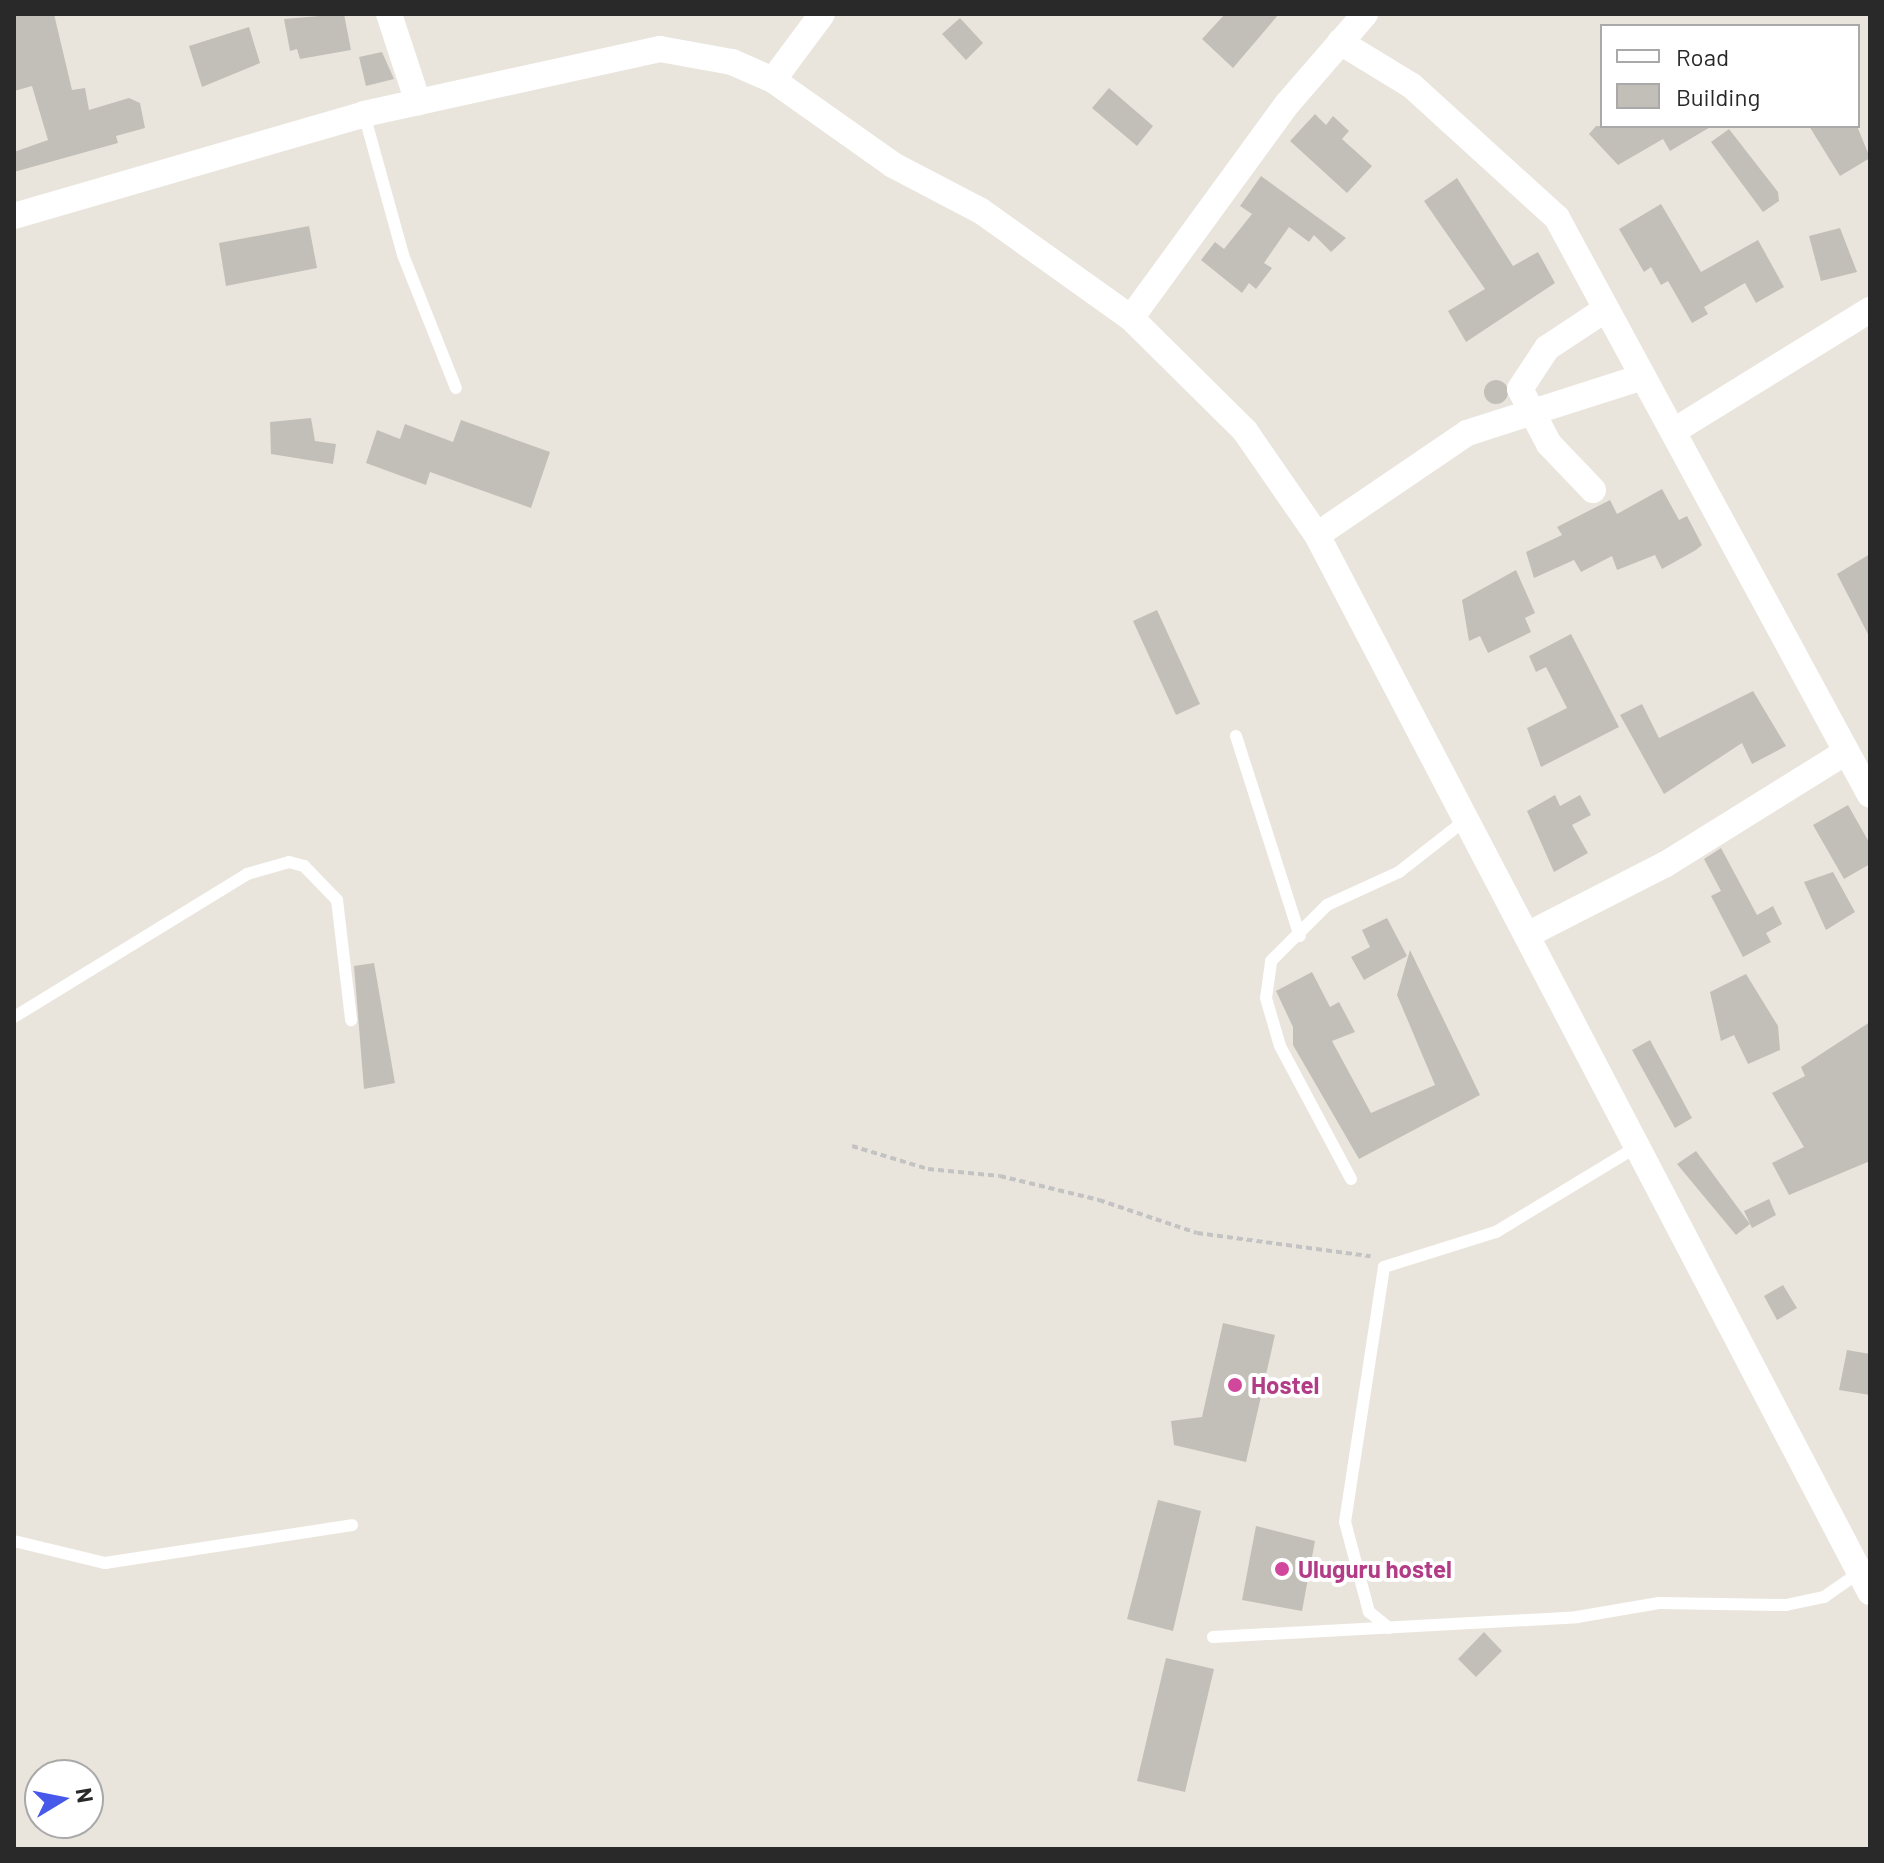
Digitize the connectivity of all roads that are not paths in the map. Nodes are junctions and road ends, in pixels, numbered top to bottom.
1 (389, 14) edge
2 (822, 14) edge
3 (1365, 14) edge
4 (1340, 42) junction
5 (773, 80) junction
6 (418, 102) junction
7 (364, 114) junction
8 (14, 216) edge
9 (1606, 309) junction
10 (1870, 310) edge
11 (1131, 318) junction
12 (1643, 377) junction
13 (456, 388) dead end
14 (1528, 414) junction
15 (1677, 429) junction
16 (1593, 490) dead end
17 (1317, 535) junction
18 (1236, 736) dead end
19 (1844, 753) junction
20 (1870, 795) edge
21 (1468, 818) junction
22 (1529, 934) junction
23 (1300, 936) junction
24 (14, 1017) edge
25 (351, 1020) dead end
26 (1633, 1149) junction
27 (1351, 1179) dead end
28 (352, 1525) dead end
29 (14, 1541) edge
30 (1865, 1582) edge
31 (1389, 1628) junction
32 (1213, 1637) dead end

1 - 6 street
2 - 5 street
3 - 4 street
4 - 9 street
4 - 11 street
5 - 6 street
5 - 11 street
6 - 7 street
7 - 8 street
7 - 13 lane
9 - 12 street
9 - 14 street
10 - 15 street
11 - 17 street
12 - 14 street
12 - 15 street
14 - 16 street
14 - 17 street
15 - 19 street
17 - 21 street
18 - 23 lane
19 - 20 street
19 - 22 street
21 - 22 street
21 - 23 lane
22 - 26 street
23 - 27 lane
24 - 25 lane
26 - 30 street
26 - 31 lane
28 - 29 lane
30 - 31 lane
31 - 32 lane

